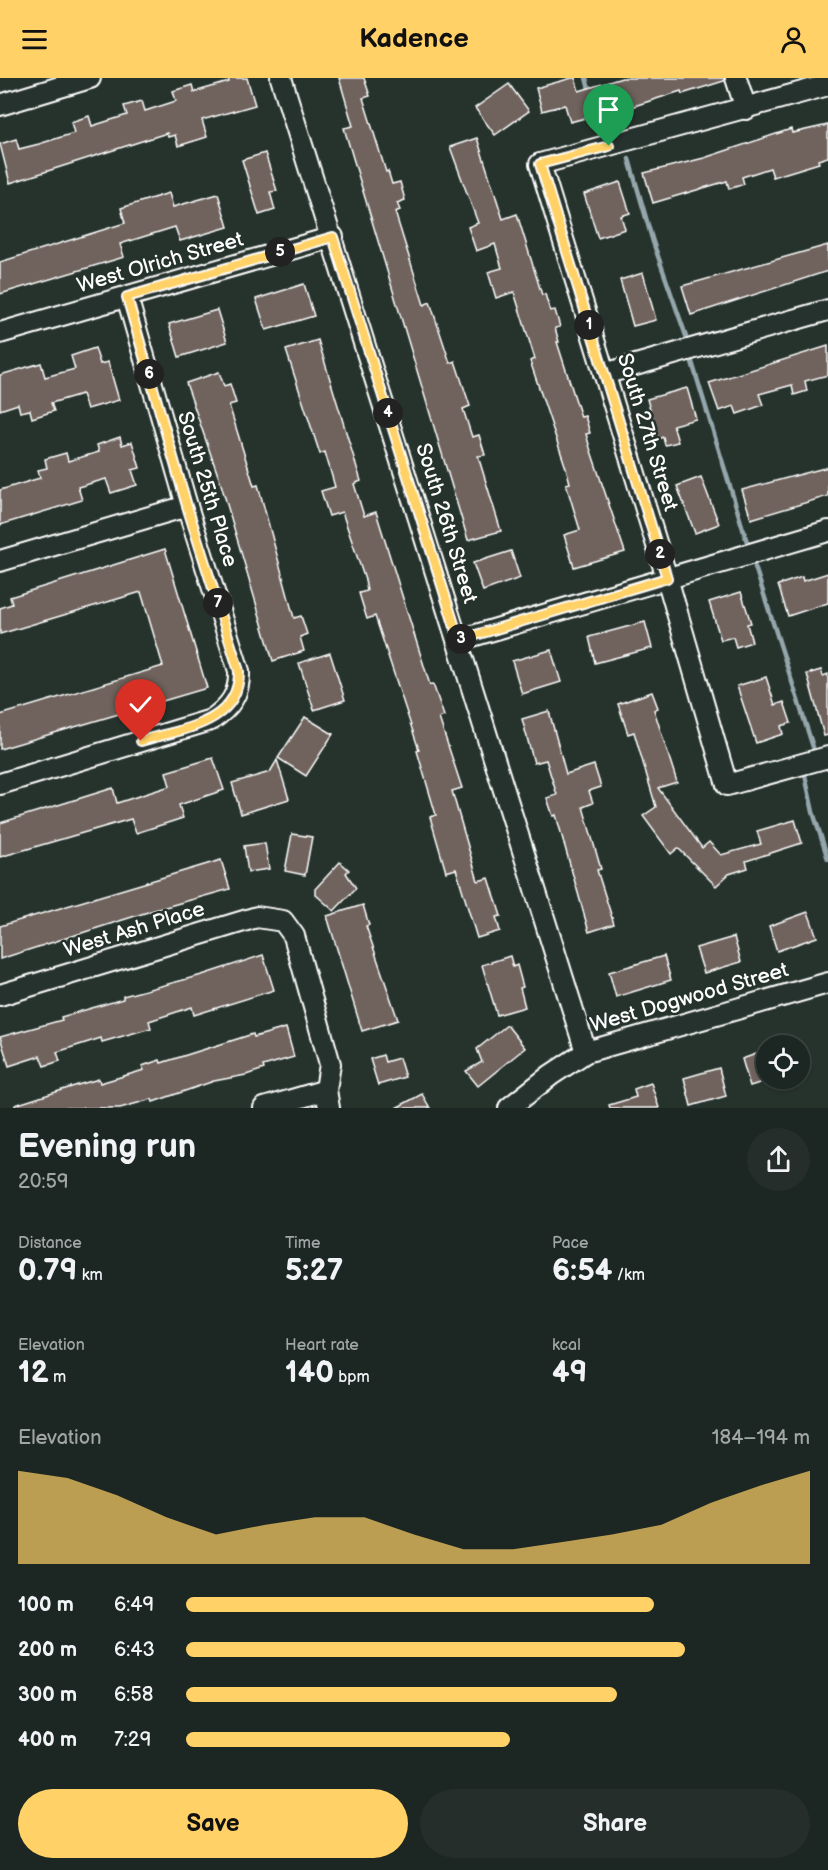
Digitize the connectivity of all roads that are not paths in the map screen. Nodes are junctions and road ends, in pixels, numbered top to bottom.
1 (90, 78) edge
2 (281, 78) edge
3 (736, 78) edge
4 (67, 81) edge
5 (828, 85) edge
6 (0, 105) edge
7 (746, 109) junction
8 (333, 237) junction
9 (127, 297) junction
10 (828, 310) edge
11 (0, 333) edge
12 (604, 374) junction
13 (187, 506) junction
14 (828, 531) edge
15 (0, 561) edge
16 (667, 578) junction
17 (459, 640) junction
18 (828, 757) edge
19 (0, 784) edge
20 (828, 983) edge
21 (0, 995) edge
22 (586, 1052) junction
23 (328, 1099) edge
24 (264, 1108) edge
25 (509, 1108) edge

1 - 4 street
2 - 8 street, South 26th Street
3 - 7 street
4 - 6 street
5 - 7 street
7 - 12 street, South 27th Street
8 - 9 street, West Olrich Street
8 - 17 street, South 26th Street
9 - 11 street, West Olrich Street
9 - 13 street, South 25th Place
10 - 12 street
12 - 16 street, South 27th Street
13 - 15 street
13 - 19 street, South 25th Place
14 - 16 street
16 - 17 street
16 - 18 street, South 27th Street
17 - 22 street, South 26th Street
20 - 22 street, West Dogwood Street
21 - 23 street, West Ash Place
22 - 25 street, West Dogwood Street
23 - 24 street

